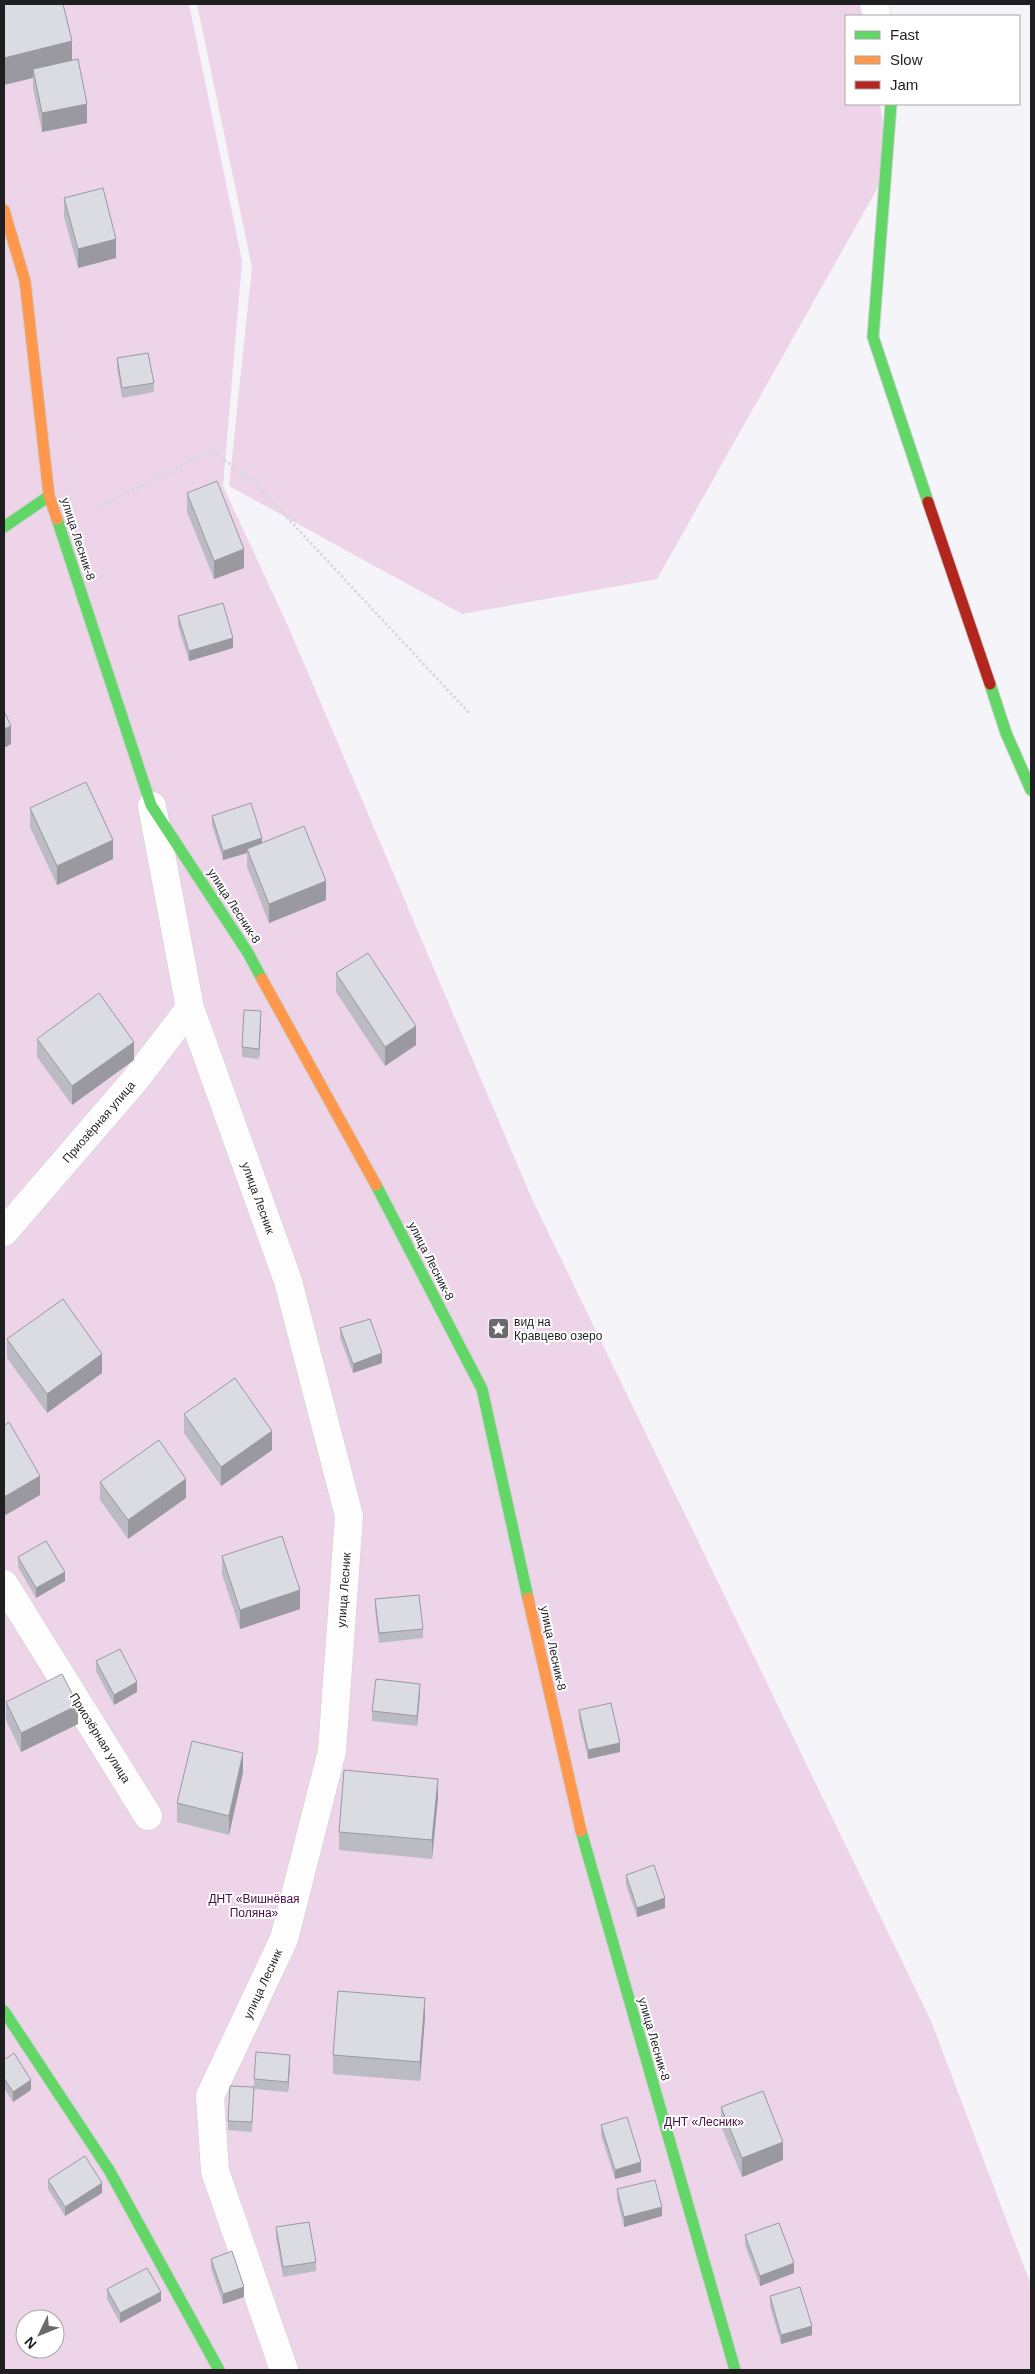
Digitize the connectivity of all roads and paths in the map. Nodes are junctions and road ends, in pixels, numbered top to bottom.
1 (891, 105) edge
2 (4, 210) edge
3 (49, 496) junction
4 (4, 527) edge
5 (59, 527) junction
6 (470, 714) dead end
7 (1031, 790) edge
8 (151, 804) junction
9 (190, 1008) junction
10 (4, 1232) edge
11 (4, 1584) edge
12 (148, 1816) dead end
13 (4, 2011) edge
14 (219, 2370) edge
15 (284, 2370) edge
16 (735, 2370) edge

1 - 7 street
2 - 3 street, улица Лесник-8
3 - 4 street
3 - 5 street, улица Лесник-8
5 - 6 path
5 - 8 street, улица Лесник-8
8 - 9 street, улица Лесник
8 - 16 street, улица Лесник-8
9 - 10 street, Приозёрная улица
9 - 15 street, улица Лесник
11 - 12 street, Приозёрная улица
13 - 14 street

